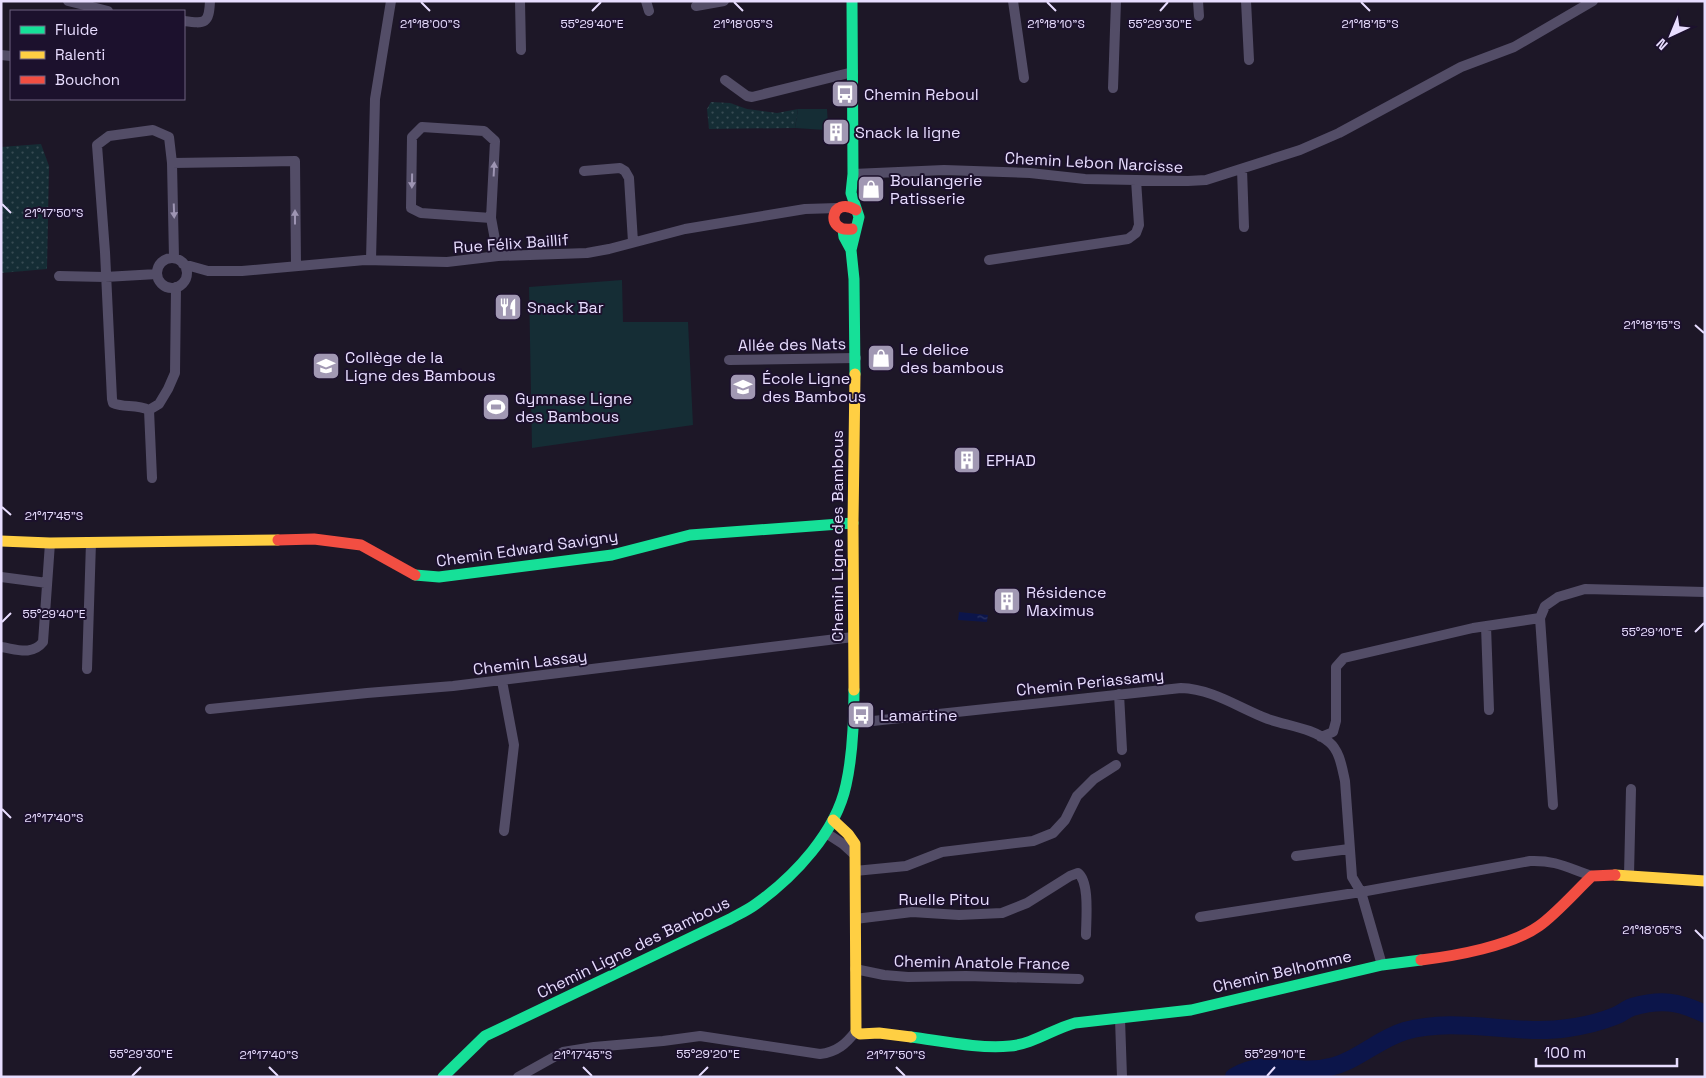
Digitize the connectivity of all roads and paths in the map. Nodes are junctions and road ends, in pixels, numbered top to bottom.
1 (68, 1) edge
2 (210, 1) edge
3 (391, 1) edge
4 (520, 1) edge
5 (724, 1) edge
6 (852, 1) edge
7 (1013, 1) edge
8 (1116, 1) edge
9 (1198, 1) edge
10 (1246, 1) edge
11 (1593, 1) edge
12 (696, 6) dead end
13 (104, 10) edge
14 (1199, 16) dead end
15 (185, 21) edge
16 (521, 50) dead end
17 (1249, 60) dead end
18 (853, 72) junction
19 (1024, 78) dead end
20 (725, 80) dead end
21 (1113, 88) dead end
22 (172, 163) junction
23 (1242, 169) junction
24 (584, 171) dead end
25 (853, 174) junction
26 (1136, 180) junction
27 (851, 193) junction
28 (839, 207) junction
29 (812, 210) junction
30 (856, 210) junction
31 (492, 218) junction
32 (857, 225) junction
33 (839, 227) junction
34 (1244, 227) dead end
35 (633, 242) junction
36 (851, 250) junction
37 (498, 256) junction
38 (370, 260) junction
39 (989, 260) dead end
40 (179, 261) junction
41 (296, 266) junction
42 (208, 271) junction
43 (157, 274) junction
44 (58, 276) dead end
45 (105, 277) junction
46 (185, 279) junction
47 (176, 287) junction
48 (856, 358) junction
49 (729, 360) dead end
50 (149, 410) junction
51 (152, 478) dead end
52 (853, 523) junction
53 (1, 541) edge
54 (91, 542) junction
55 (50, 543) junction
56 (1, 577) edge
57 (47, 583) junction
58 (1705, 592) edge
59 (1540, 618) junction
60 (1486, 626) junction
61 (853, 637) junction
62 (1, 647) edge
63 (87, 669) dead end
64 (502, 680) junction
65 (1119, 694) junction
66 (210, 709) dead end
67 (1489, 710) dead end
68 (854, 723) junction
69 (1321, 736) junction
70 (1122, 750) dead end
71 (1116, 765) dead end
72 (1631, 789) dead end
73 (1553, 805) dead end
74 (833, 820) junction
75 (504, 831) dead end
76 (826, 833) junction
77 (1349, 849) junction
78 (855, 855) junction
79 (1296, 856) dead end
80 (855, 871) junction
81 (1629, 875) junction
82 (1592, 876) junction
83 (1705, 881) edge
84 (1361, 892) junction
85 (1200, 917) dead end
86 (855, 919) junction
87 (1086, 935) dead end
88 (1382, 965) junction
89 (855, 969) junction
90 (1079, 979) dead end
91 (1120, 1019) junction
92 (855, 1027) junction
93 (443, 1077) edge
94 (518, 1077) edge
95 (1122, 1077) edge

1 - 13 street
2 - 15 street
3 - 38 street
4 - 16 street
5 - 12 street
6 - 18 street
7 - 19 street
8 - 21 street
9 - 14 street
10 - 17 street
11 - 23 street, Chemin Lebon Narcisse
18 - 20 street
18 - 25 street
22 -> 40 street
41 -> 22 street
22 - 45 street
23 - 26 street, Chemin Lebon Narcisse
23 - 34 street
24 - 35 street
25 - 26 street, Chemin Lebon Narcisse
25 - 27 street
26 - 39 street
27 - 28 street
27 - 30 street
28 - 29 street, Rue Félix Baillif
28 - 30 street
28 - 33 street
29 - 33 street
29 - 35 street, Rue Félix Baillif
30 - 32 street
31 -> 31 street
31 - 37 street
32 - 33 street
32 - 36 street, Chemin Ligne des Bambous
33 - 36 street, Chemin Ligne des Bambous
35 - 37 street, Rue Félix Baillif
36 - 48 street, Chemin Ligne des Bambous
37 - 38 street, Rue Félix Baillif
38 - 41 street, Rue Félix Baillif
40 - 42 street, Rue Félix Baillif
40 - 43 street
40 - 46 street
41 - 42 street, Rue Félix Baillif
42 - 46 street, Rue Félix Baillif
43 - 45 street
43 - 47 street
44 - 45 street
45 - 50 street
46 - 47 street
47 - 50 street
48 - 49 street, Allée des Nats
48 - 52 street, Chemin Ligne des Bambous
50 - 51 street
52 - 54 street, Chemin Edward Savigny
52 - 61 street, Chemin Ligne des Bambous
53 - 55 street, Chemin Edward Savigny
54 - 55 street, Chemin Edward Savigny
54 - 63 street
55 - 57 street
56 - 57 street
57 - 62 street
58 - 59 street
59 - 60 street
59 - 73 street
60 - 67 street
60 - 69 street
61 - 64 street, Chemin Lassay
61 - 68 street, Chemin Ligne des Bambous
64 - 66 street, Chemin Lassay
64 - 75 street
65 - 68 street, Chemin Periassamy
65 - 69 street, Chemin Periassamy
65 - 70 street
68 - 74 street, Chemin Ligne des Bambous
69 - 77 street
71 - 80 street
72 - 81 street
74 - 76 street, Chemin Ligne des Bambous
74 - 78 street
76 - 78 street
76 - 93 street, Chemin Ligne des Bambous
77 - 79 street
77 - 84 street
78 - 80 street
80 - 86 street
81 - 82 street
81 - 83 street
82 - 84 street
82 - 88 street, Chemin Belhomme
84 - 85 street
84 - 88 street
86 - 87 street, Ruelle Pitou
86 - 89 street
88 - 91 street, Chemin Belhomme
89 - 90 street, Chemin Anatole France
89 - 92 street
91 - 92 street, Chemin Belhomme
91 - 95 street
92 - 94 street

